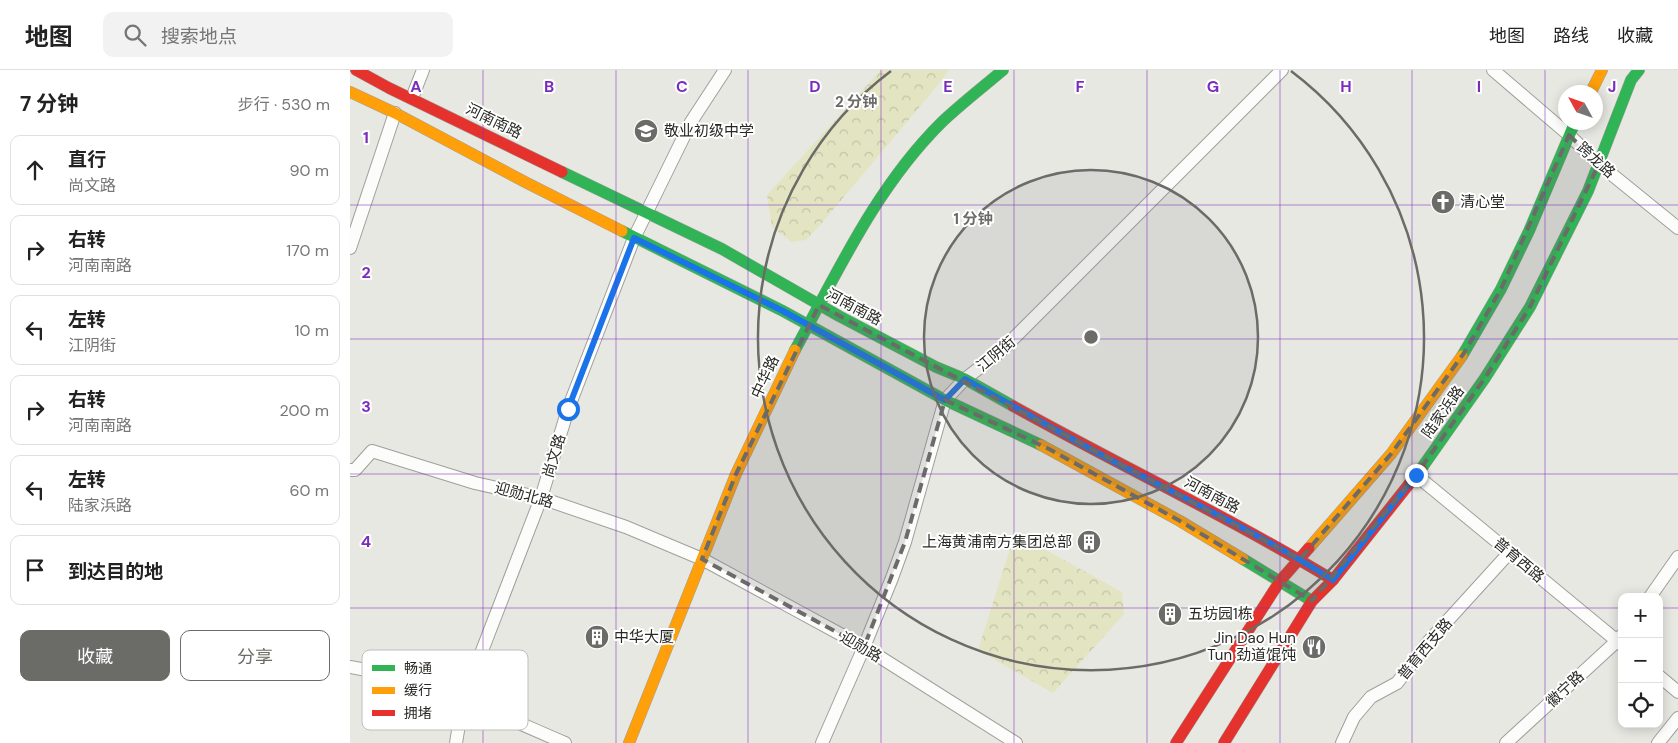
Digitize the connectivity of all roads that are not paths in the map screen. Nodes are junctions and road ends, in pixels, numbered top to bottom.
1 (356, 70) edge
2 (423, 70) edge
3 (725, 70) edge
4 (1003, 70) edge
5 (1282, 70) edge
6 (1493, 70) edge
7 (1602, 70) edge
8 (1638, 70) edge
9 (1594, 85) edge
10 (350, 92) edge
11 (412, 98) junction
12 (395, 113) junction
13 (1571, 130) edge
14 (1569, 135) junction
15 (1599, 164) junction
16 (647, 213) junction
17 (1678, 228) edge
18 (634, 238) junction
19 (350, 248) edge
20 (819, 305) junction
21 (808, 324) junction
22 (965, 379) junction
23 (945, 400) junction
24 (350, 470) edge
25 (1416, 475) junction
26 (541, 498) junction
27 (1510, 552) junction
28 (1678, 557) edge
29 (702, 558) junction
30 (1300, 559) junction
31 (1333, 580) junction
32 (1280, 582) junction
33 (1653, 593) edge
34 (1312, 601) junction
35 (1618, 639) edge
36 (1618, 643) edge
37 (864, 647) junction
38 (482, 650) edge
39 (1663, 679) edge
40 (1678, 692) edge
41 (1678, 718) edge
42 (528, 727) edge
43 (458, 730) edge
44 (456, 743) edge
45 (565, 743) edge
46 (629, 743) edge
47 (822, 743) edge
48 (1016, 743) edge
49 (1176, 743) edge
50 (1224, 743) edge
51 (1342, 743) edge
52 (1506, 743) edge
53 (1658, 743) edge

1 - 11 main road, 河南南路
2 - 11 street
3 - 16 street, 尚文路
4 - 20 main road, 中华路
5 - 22 street, 江阴街
6 - 14 street, 跨龙路
7 - 9 main road
8 - 15 main road, 陆家浜路
10 - 12 main road
11 - 16 main road, 河南南路
12 - 18 main road
12 - 19 street
13 - 14 main road, 陆家浜路
14 - 15 street, 跨龙路
14 - 30 main road, 陆家浜路
15 - 17 street, 跨龙路
15 - 25 main road, 陆家浜路
16 - 18 street, 尚文路
16 - 20 main road, 河南南路
18 - 21 main road
18 - 26 street, 尚文路
20 - 21 main road, 中华路
20 - 22 main road, 河南南路
21 - 23 main road
21 - 29 main road, 中华路
22 - 23 street, 江阴街
22 - 30 main road, 河南南路
23 - 32 main road
23 - 37 street, 江阴街
24 - 26 street, 迎勋北路
25 - 27 street, 普育西路
25 - 31 main road, 陆家浜路
26 - 29 street, 迎勋北路
26 - 38 street, 尚文路
27 - 35 street, 普育西路
27 - 51 street, 普育西支路
28 - 33 street
29 - 37 street, 迎勋路
29 - 46 main road, 中华路
30 - 31 main road, 河南南路
30 - 32 main road, 陆家浜路
31 - 34 main road, 陆家浜路
32 - 34 main road
32 - 49 main road, 陆家浜路
34 - 50 main road, 陆家浜路
36 - 52 street, 徽宁路
37 - 47 street, 江阴街
37 - 48 street, 迎勋路
39 - 40 street
41 - 53 street
42 - 45 street
43 - 44 street, 尚文路

